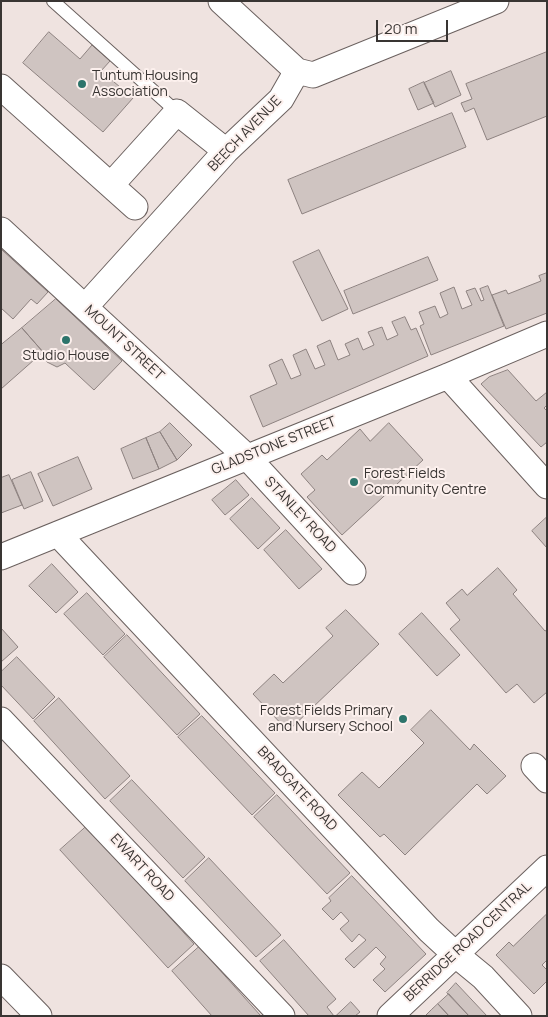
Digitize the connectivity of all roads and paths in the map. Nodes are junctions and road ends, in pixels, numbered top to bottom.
1 (53, 1) edge
2 (221, 1) edge
3 (496, 1) edge
4 (297, 71) junction
5 (1, 87) edge
6 (177, 112) junction
7 (226, 151) junction
8 (111, 185) junction
9 (135, 207) dead end
10 (1, 230) edge
11 (85, 307) junction
12 (547, 334) edge
13 (448, 376) junction
14 (247, 457) junction
15 (547, 486) edge
16 (58, 534) junction
17 (1, 557) edge
18 (354, 572) dead end
19 (1, 720) edge
20 (547, 868) edge
21 (455, 954) junction
22 (1, 977) edge
23 (39, 1016) edge
24 (282, 1016) edge
25 (390, 1016) edge
26 (519, 1016) edge

1 - 6 lane
2 - 4 street
3 - 4 street
4 - 7 street, BEECH AVENUE
5 - 8 street
6 - 7 street
6 - 8 street
7 - 11 street, BEECH AVENUE
8 - 9 street
10 - 11 street, MOUNT STREET
11 - 14 street, MOUNT STREET
12 - 13 street, GLADSTONE STREET
13 - 14 street, GLADSTONE STREET
13 - 15 street
14 - 16 street, GLADSTONE STREET
14 - 18 street, STANLEY ROAD
16 - 17 street, GLADSTONE STREET
16 - 21 street, BRADGATE ROAD
19 - 24 street, EWART ROAD
20 - 21 street, BERRIDGE ROAD CENTRAL
21 - 25 street, BERRIDGE ROAD CENTRAL
21 - 26 street, BRADGATE ROAD
22 - 23 street

